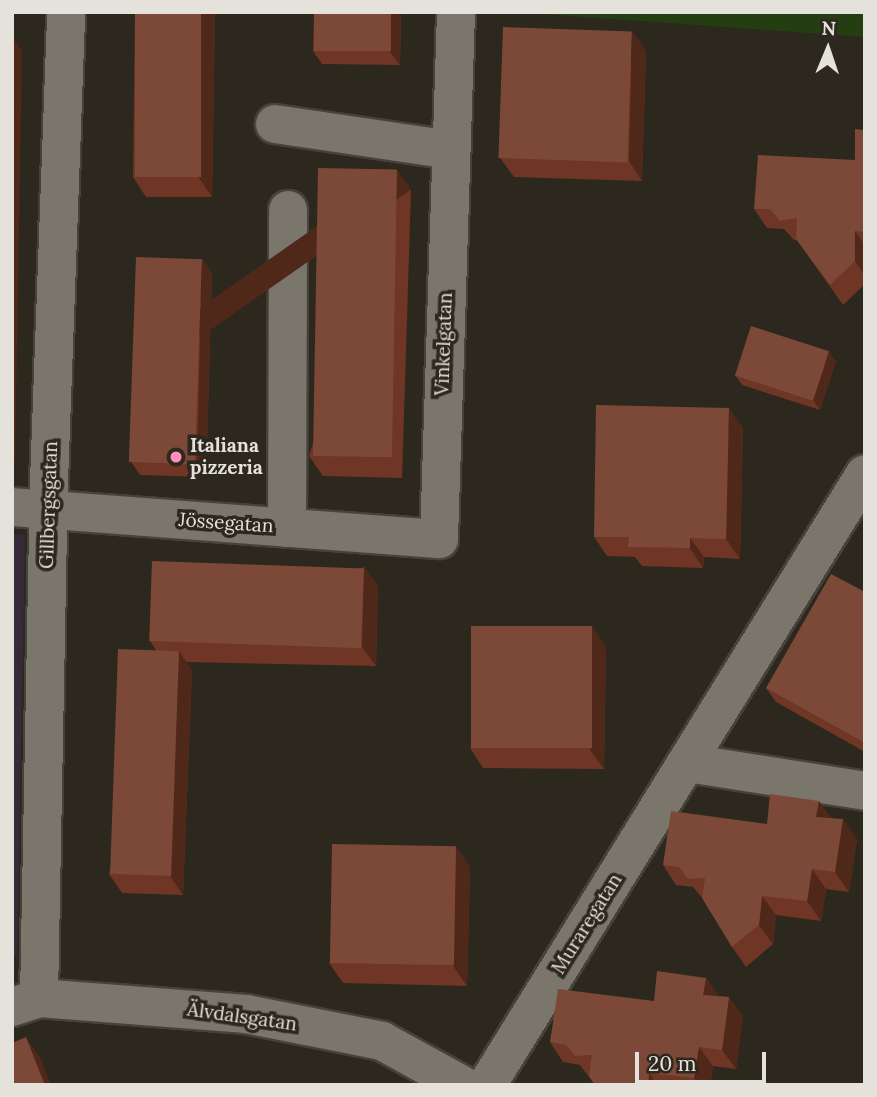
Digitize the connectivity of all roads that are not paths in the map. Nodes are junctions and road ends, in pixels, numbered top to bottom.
1 (66, 12) edge
2 (456, 12) edge
3 (275, 124) dead end
4 (451, 150) junction
5 (288, 209) dead end
6 (865, 474) edge
7 (30, 508) edge
8 (288, 528) junction
9 (439, 540) joint
10 (687, 763) junction
11 (865, 791) edge
12 (26, 1002) edge
13 (462, 1085) edge
14 (487, 1085) edge

1 - 7 street, Gillbergsgatan
2 - 4 street, Vinkelgatan
3 - 4 street
4 - 9 street, Vinkelgatan
5 - 8 street
6 - 10 street, Muraregatan
7 - 8 street, Jössegatan
7 - 12 street, Gillbergsgatan
8 - 9 street, Jössegatan
10 - 11 street
10 - 14 street, Muraregatan
12 - 13 street, Älvdalsgatan

